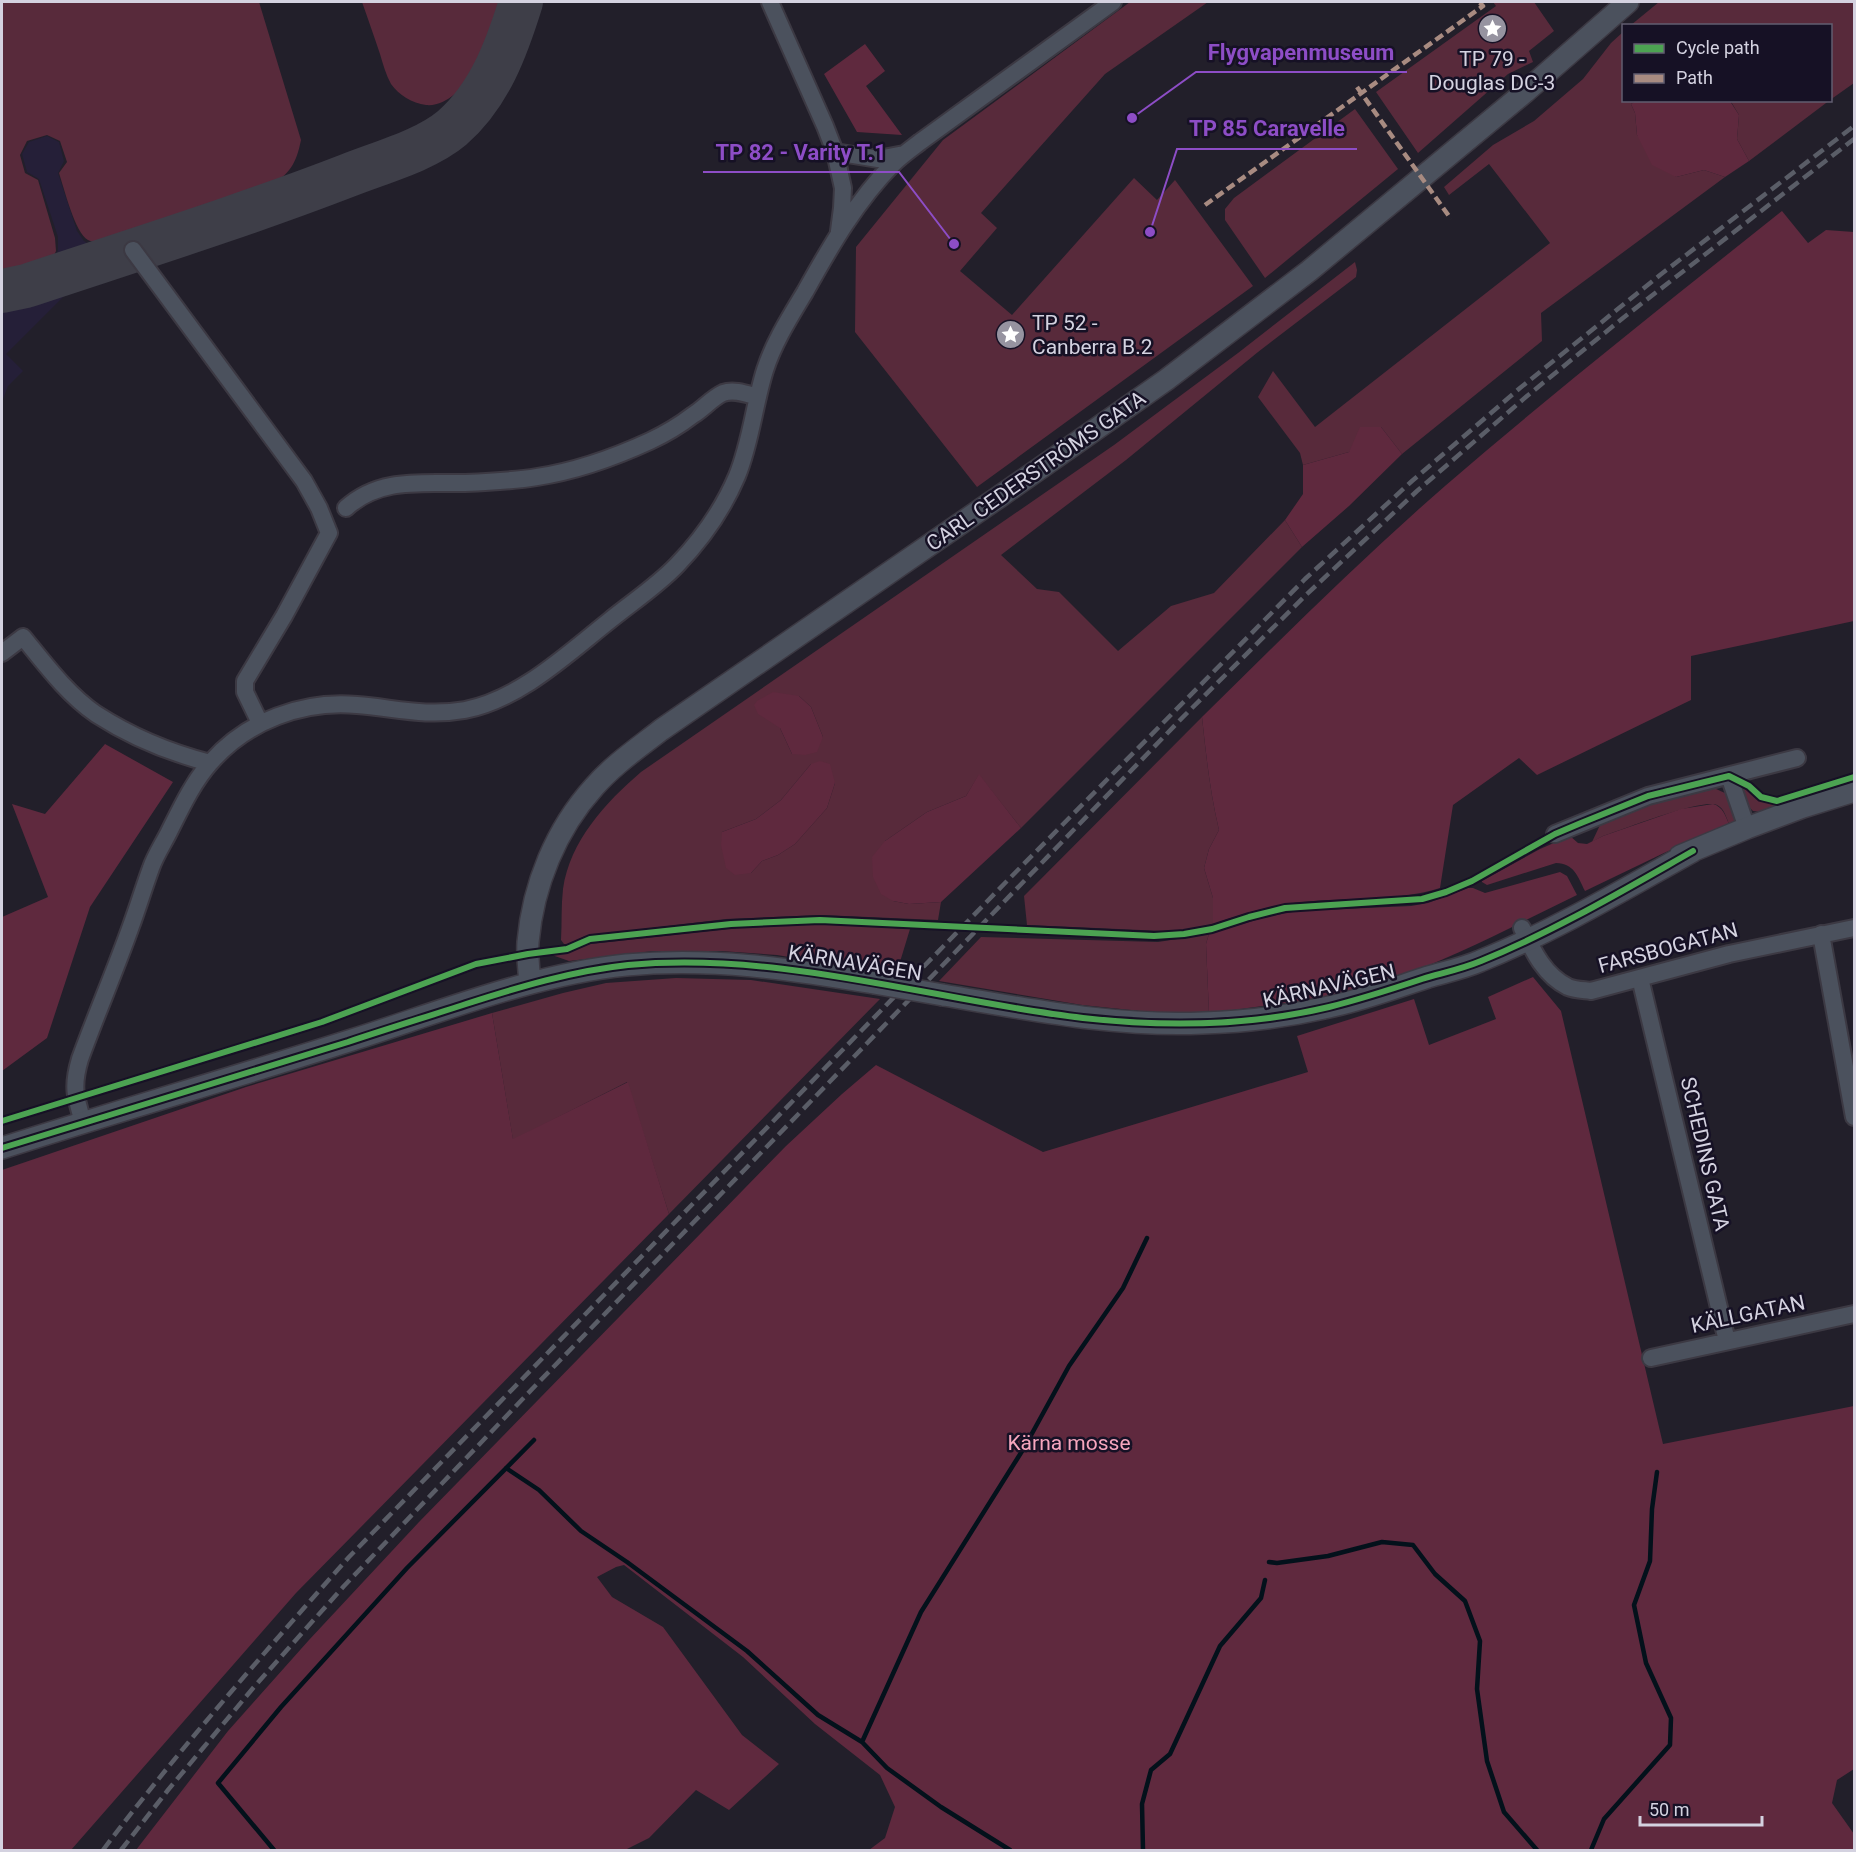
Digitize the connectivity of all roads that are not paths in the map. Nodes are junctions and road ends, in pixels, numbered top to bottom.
1 (770, 2) edge
2 (1113, 2) edge
3 (1628, 2) edge
4 (835, 152) junction
5 (904, 154) junction
6 (838, 235) junction
7 (133, 250) dead end
8 (758, 397) junction
9 (346, 508) dead end
10 (2, 653) edge
11 (261, 723) junction
12 (1797, 758) dead end
13 (210, 763) junction
14 (1729, 776) junction
15 (1854, 791) edge
16 (1747, 828) junction
17 (1555, 834) dead end
18 (1854, 928) edge
19 (1525, 934) junction
20 (1821, 934) junction
21 (1640, 978) junction
22 (530, 983) junction
23 (1854, 1117) edge
24 (83, 1122) junction
25 (2, 1148) edge
26 (1854, 1314) edge
27 (1727, 1341) junction
28 (1651, 1358) dead end

1 - 4 street
2 - 5 street
3 - 22 street, CARL CEDERSTRÖMS GATA
4 - 5 street
4 - 6 street
5 - 6 street
6 - 8 street
7 - 11 street
8 - 9 street
8 - 11 street
10 - 13 street
11 - 13 street
12 - 14 street
13 - 24 street
14 - 16 street
14 - 17 street
15 - 16 street, KÄRNAVÄGEN
16 - 19 street, KÄRNAVÄGEN
18 - 20 street, FARSBOGATAN
19 - 21 street, FARSBOGATAN
19 - 22 street, KÄRNAVÄGEN, bridge
20 - 21 street, FARSBOGATAN
20 - 23 street
21 - 27 street, SCHEDINS GATA
22 - 24 street, KÄRNAVÄGEN
24 - 25 street, KÄRNAVÄGEN
26 - 27 street, KÄLLGATAN
27 - 28 street, KÄLLGATAN

